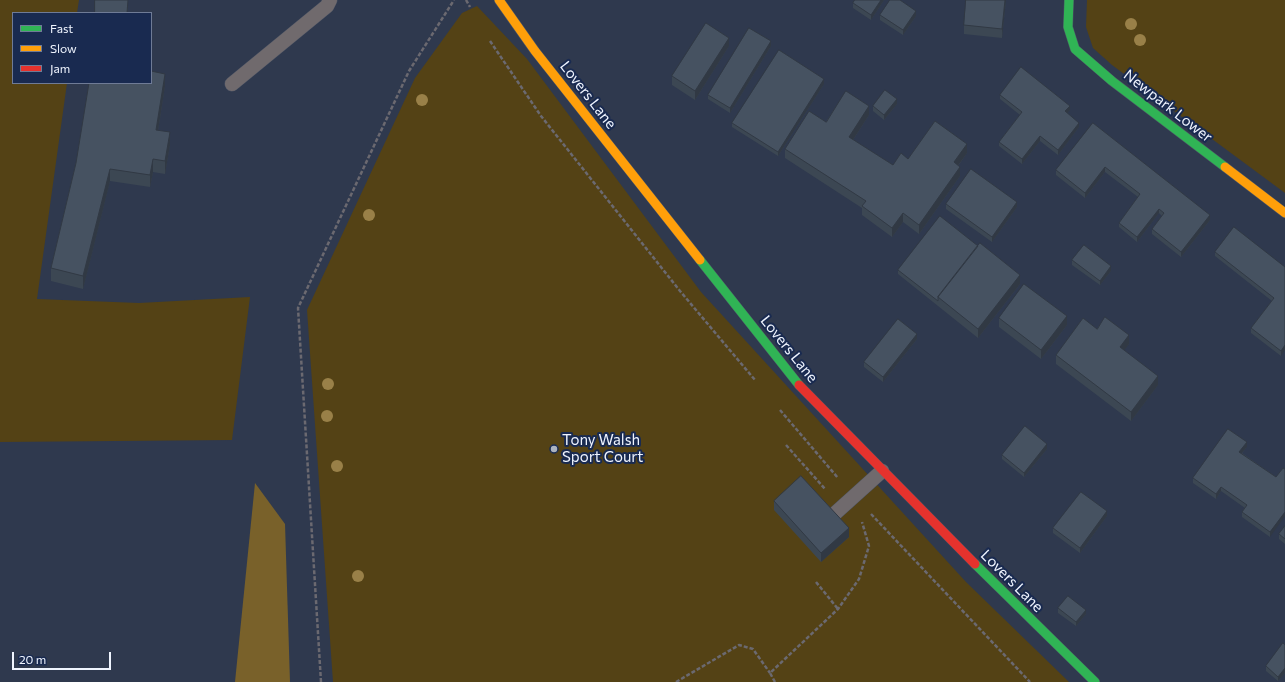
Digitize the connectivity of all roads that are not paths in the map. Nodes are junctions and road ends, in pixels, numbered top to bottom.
1 (330, 0) edge
2 (499, 0) edge
3 (1069, 0) edge
4 (232, 84) dead end
5 (1285, 213) edge
6 (882, 471) junction
7 (831, 517) edge
8 (1095, 682) edge

1 - 4 lane
2 - 6 street, Lovers Lane
3 - 5 street, Newpark Lower
6 - 7 lane
6 - 8 street, Lovers Lane

